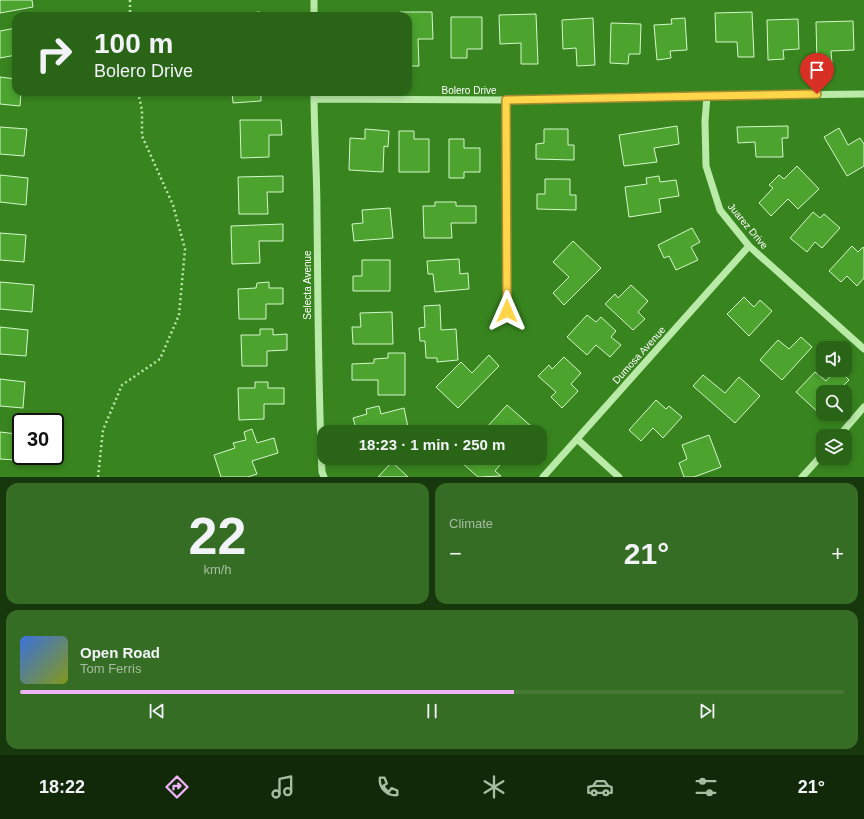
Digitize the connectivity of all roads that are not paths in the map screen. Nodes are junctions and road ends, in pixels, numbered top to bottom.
1 (314, 0) edge
2 (314, 12) edge
3 (864, 94) edge
4 (314, 96) edge
5 (352, 96) edge
6 (707, 96) junction
7 (506, 100) junction
8 (750, 246) junction
9 (507, 311) dead end
10 (864, 349) edge
11 (864, 407) edge
12 (845, 429) edge
13 (577, 439) junction
14 (816, 462) edge
15 (324, 477) edge
16 (543, 477) edge
17 (619, 477) edge
18 (802, 477) edge

1 - 2 street
3 - 6 street, Bolero Drive
4 - 15 street, Selecta Avenue
5 - 7 street, Bolero Drive
6 - 7 street, Bolero Drive
6 - 8 street, Juarez Drive
7 - 9 street
8 - 10 street, Juarez Drive
8 - 13 street, Dumosa Avenue
11 - 12 street
13 - 16 street, Dumosa Avenue
13 - 17 street
14 - 18 street

